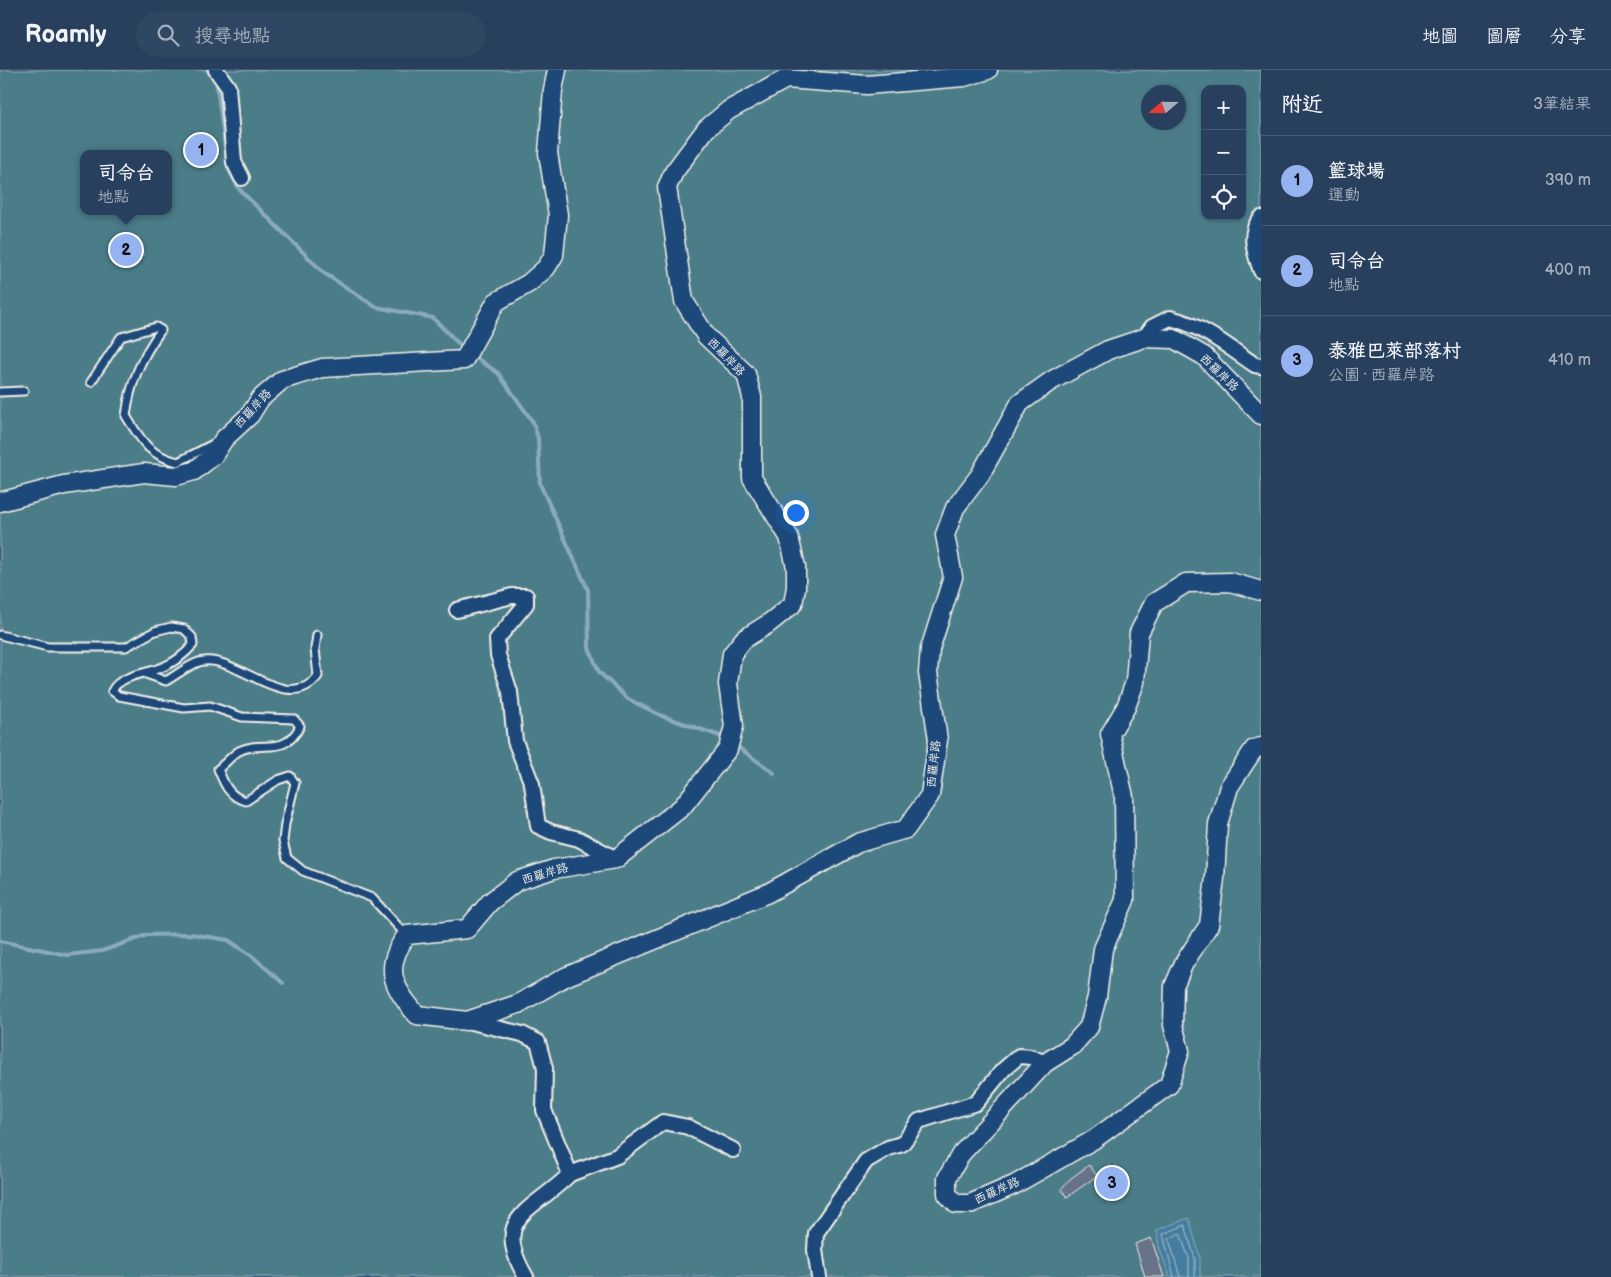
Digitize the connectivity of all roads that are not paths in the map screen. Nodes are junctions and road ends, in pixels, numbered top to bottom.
1 (216, 70) edge
2 (557, 70) edge
3 (988, 70) edge
4 (242, 178) dead end
5 (1261, 218) edge
6 (1261, 271) edge
7 (1144, 338) junction
8 (1261, 366) edge
9 (91, 382) dead end
10 (24, 391) dead end
11 (0, 392) edge
12 (1261, 415) edge
13 (224, 439) junction
14 (0, 502) edge
15 (1261, 590) edge
16 (457, 610) dead end
17 (0, 635) edge
18 (317, 635) dead end
19 (145, 674) junction
20 (1261, 747) edge
21 (616, 859) junction
22 (407, 935) junction
23 (467, 1021) junction
24 (1045, 1063) junction
25 (733, 1150) dead end
26 (570, 1174) junction
27 (526, 1277) edge
28 (819, 1277) edge

1 - 4 street
2 - 13 street, 西羅岸路
3 - 21 street, 西羅岸路
5 - 6 street
7 - 8 street
7 - 12 street, 西羅岸路
7 - 23 street, 西羅岸路
9 - 13 lane
10 - 11 lane
13 - 14 street, 西羅岸路
15 - 24 street, 西羅岸路
16 - 21 street
17 - 19 lane
18 - 19 lane
19 - 22 lane
20 - 24 street, 西羅岸路
21 - 22 street, 西羅岸路
22 - 23 street, 西羅岸路
23 - 26 street
24 - 28 street
25 - 26 street
26 - 27 street

